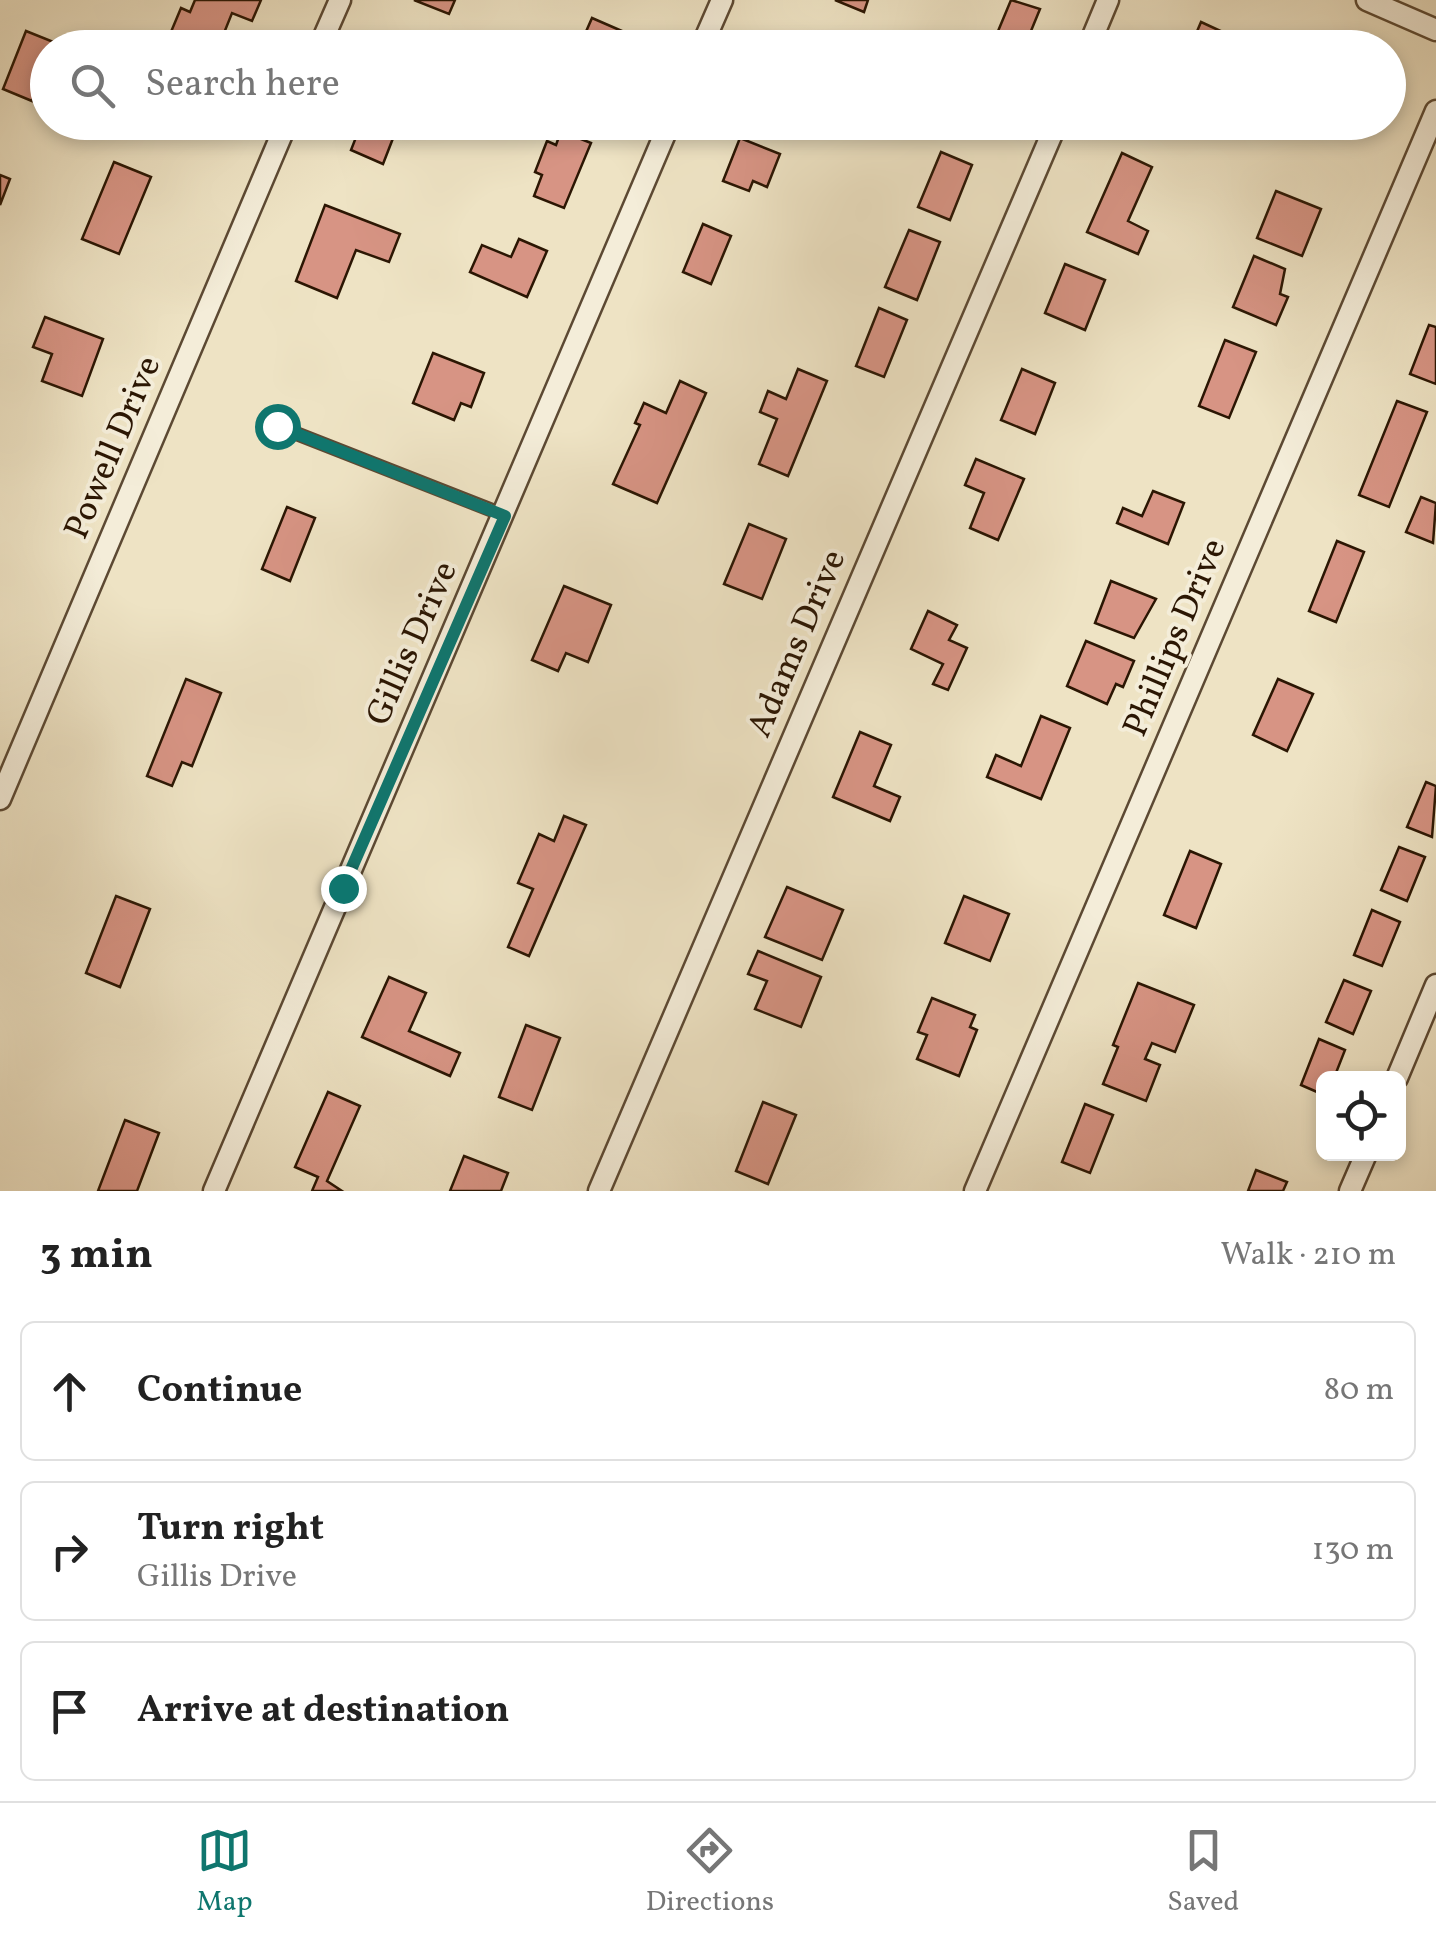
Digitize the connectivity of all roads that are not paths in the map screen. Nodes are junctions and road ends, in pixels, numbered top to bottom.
1 (340, 0) edge
2 (722, 0) edge
3 (1108, 0) edge
4 (1367, 0) edge
5 (327, 30) edge
6 (709, 30) edge
7 (1096, 30) edge
8 (1436, 30) edge
9 (1436, 111) edge
10 (279, 140) edge
11 (662, 140) edge
12 (1048, 140) edge
13 (277, 426) dead end
14 (505, 516) junction
15 (0, 799) edge
16 (1436, 986) edge
17 (1400, 1071) edge
18 (1363, 1161) edge
19 (214, 1191) edge
20 (599, 1191) edge
21 (976, 1191) edge
22 (1350, 1191) edge

1 - 5 street
2 - 6 street
3 - 7 street
4 - 8 street
9 - 21 street, Phillips Drive
10 - 15 street, Powell Drive
11 - 14 street, Gillis Drive
12 - 20 street, Adams Drive
13 - 14 lane
14 - 19 street, Gillis Drive
16 - 17 street
18 - 22 street

